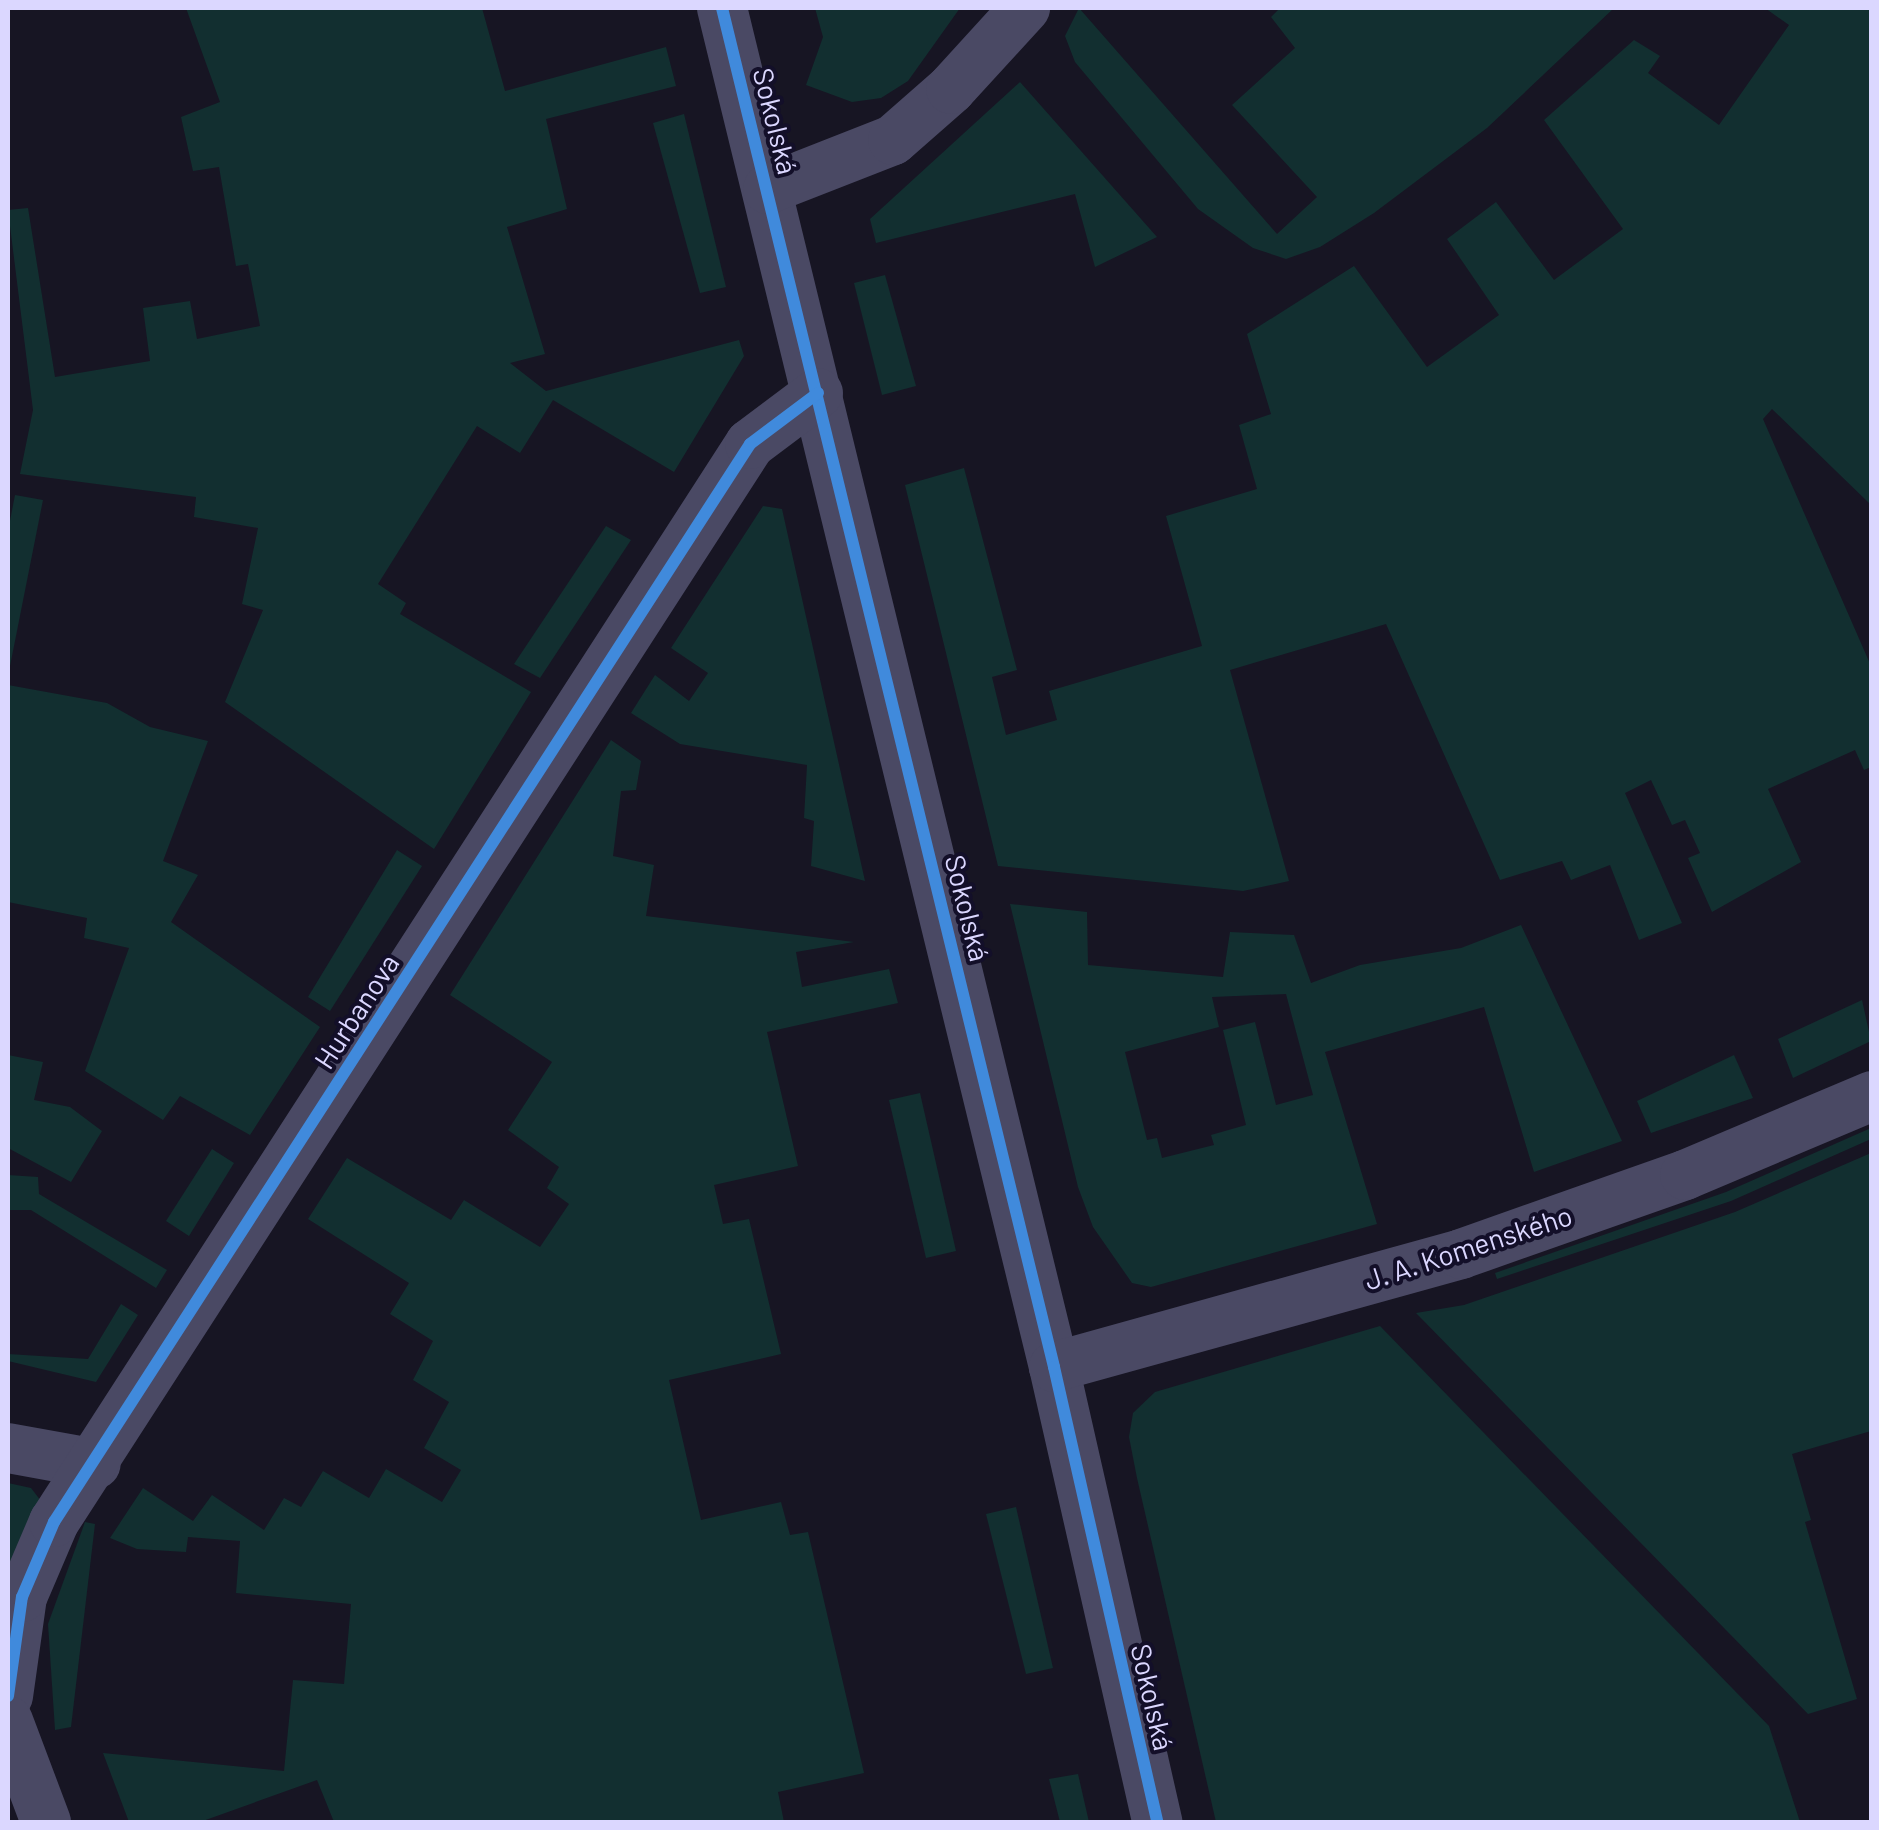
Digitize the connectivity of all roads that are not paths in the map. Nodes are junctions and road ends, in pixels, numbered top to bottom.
1 (722, 8) edge
2 (1026, 8) edge
3 (768, 189) junction
4 (818, 394) junction
5 (1872, 1096) edge
6 (1054, 1366) junction
7 (8, 1448) edge
8 (96, 1464) junction
9 (8, 1696) edge
10 (8, 1721) edge
11 (46, 1822) edge
12 (1157, 1822) edge

1 - 3 street, Sokolská
2 - 3 street
3 - 4 street, Sokolská
4 - 6 street, Sokolská
4 - 8 street, Hurbanova
5 - 6 street, J. A. Komenského
6 - 12 street, Sokolská
7 - 8 street
8 - 9 street, Hurbanova
10 - 11 street

